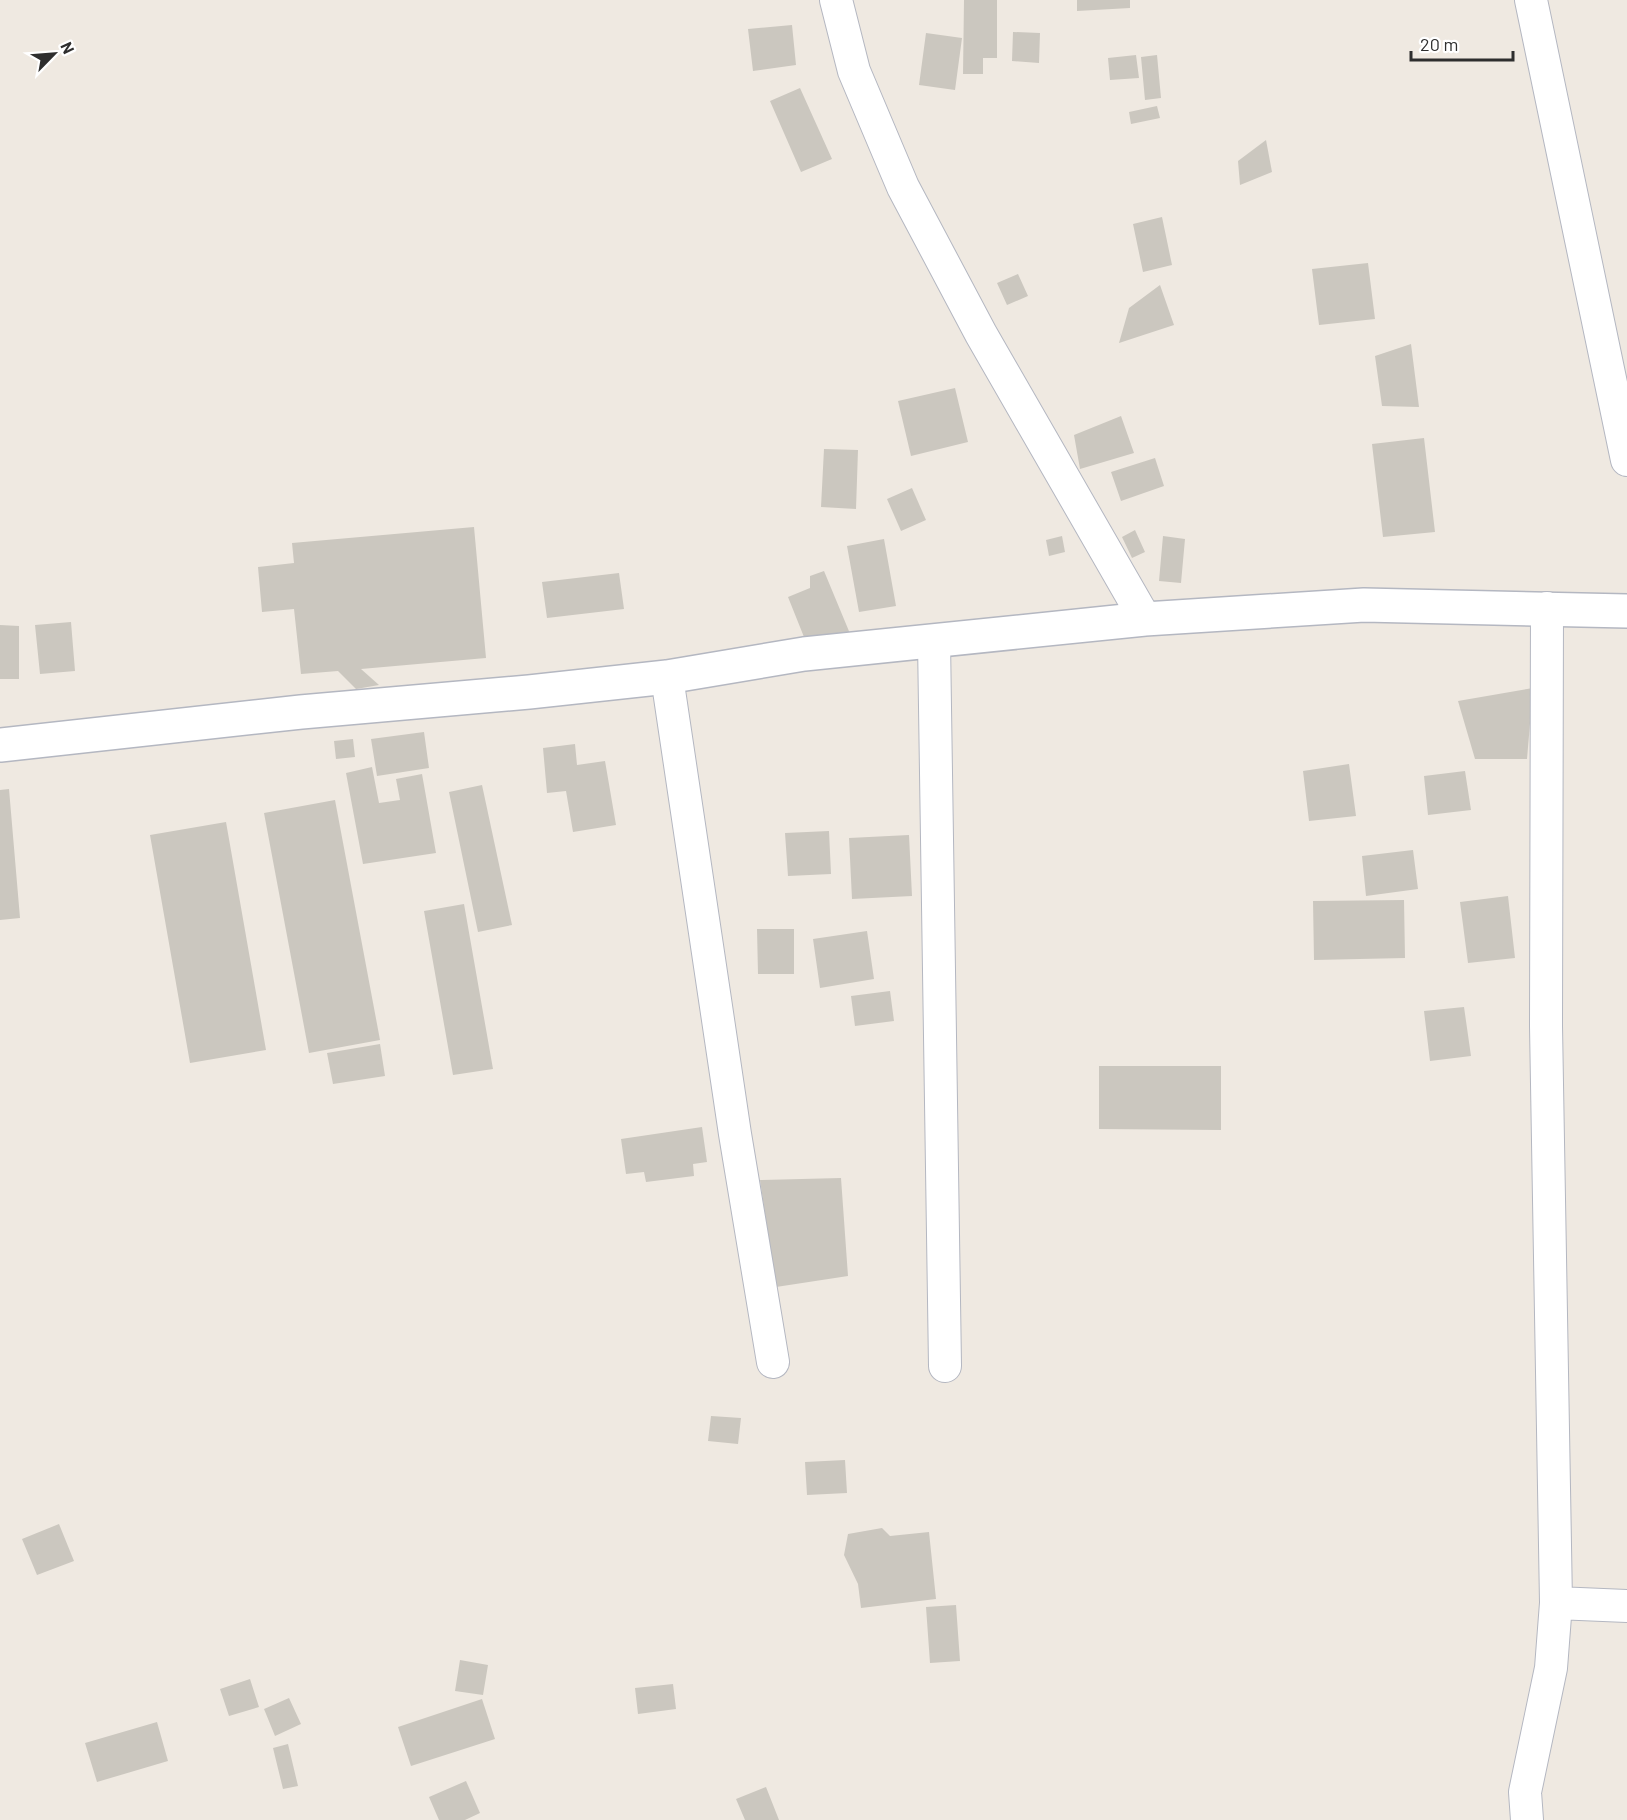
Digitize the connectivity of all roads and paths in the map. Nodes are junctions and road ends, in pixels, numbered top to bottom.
1 (836, 0) edge
2 (1531, 0) edge
3 (1627, 460) edge
4 (1547, 608) junction
5 (1627, 611) edge
6 (1145, 619) junction
7 (934, 641) junction
8 (667, 676) junction
9 (0, 745) edge
10 (773, 1362) dead end
11 (945, 1366) dead end
12 (1556, 1603) junction
13 (1627, 1606) edge
14 (1527, 1820) edge

1 - 6 street
2 - 3 street
4 - 5 street
4 - 6 street
4 - 12 street
6 - 7 street
7 - 8 street
7 - 11 street
8 - 9 street
8 - 10 street
12 - 13 street
12 - 14 street

